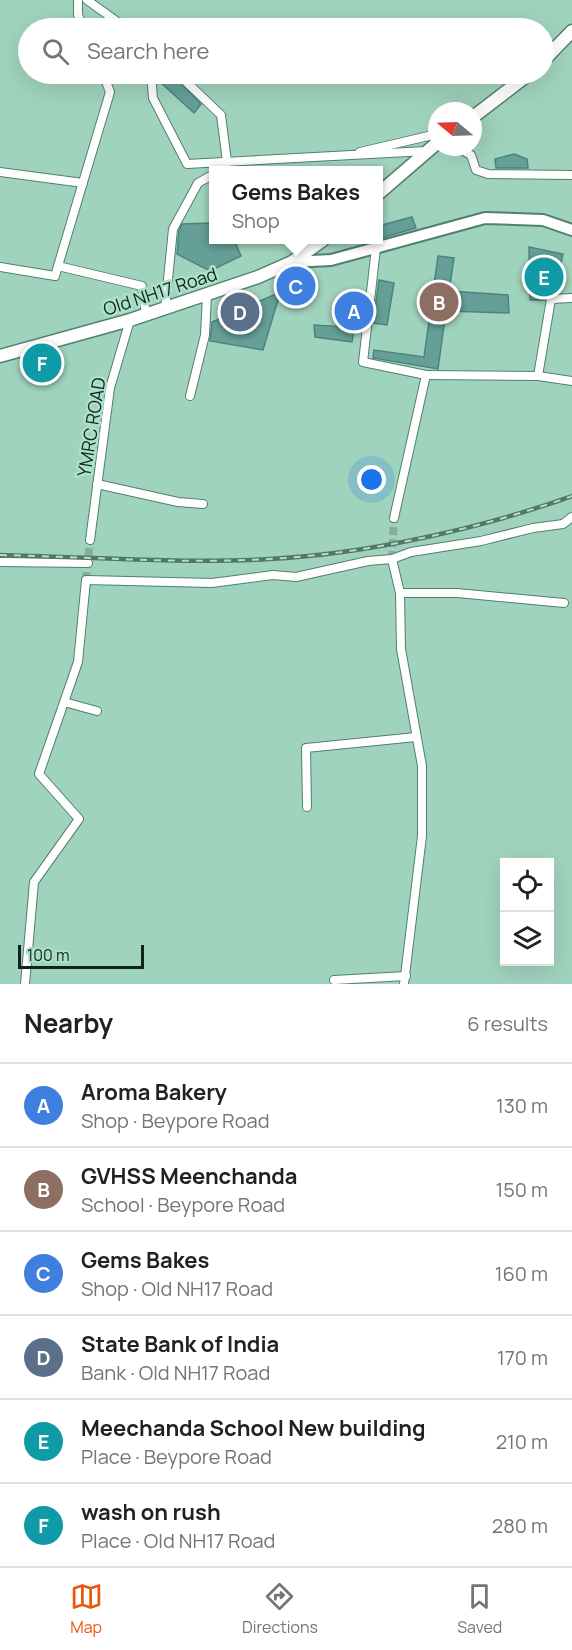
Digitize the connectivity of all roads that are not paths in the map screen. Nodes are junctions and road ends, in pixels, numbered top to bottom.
1 (78, 0) edge
2 (87, 0) edge
3 (79, 18) edge
4 (112, 18) edge
5 (572, 31) edge
6 (554, 49) edge
7 (107, 84) edge
8 (152, 84) edge
9 (188, 84) edge
10 (516, 84) edge
11 (482, 110) edge
12 (428, 136) edge
13 (428, 147) edge
14 (428, 150) edge
15 (471, 156) edge
16 (338, 157) junction
17 (227, 162) junction
18 (224, 166) edge
19 (0, 172) edge
20 (572, 175) edge
21 (209, 176) edge
22 (83, 183) junction
23 (383, 190) edge
24 (572, 230) edge
25 (317, 244) edge
26 (376, 248) junction
27 (292, 262) junction
28 (58, 266) junction
29 (0, 267) edge
30 (207, 296) junction
31 (572, 298) edge
32 (165, 309) junction
33 (146, 315) junction
34 (130, 320) junction
35 (0, 356) edge
36 (426, 375) junction
37 (537, 376) junction
38 (572, 381) edge
39 (190, 396) dead end
40 (98, 484) junction
41 (203, 504) dead end
42 (572, 517) edge
43 (394, 518) tunnel mouth
44 (90, 540) tunnel mouth
45 (392, 559) junction
46 (0, 562) edge
47 (88, 563) dead end
48 (400, 593) junction
49 (564, 603) dead end
50 (64, 702) junction
51 (97, 711) dead end
52 (416, 737) junction
53 (307, 807) dead end
54 (334, 980) dead end
55 (405, 980) edge
56 (25, 984) edge

1 - 3 street
2 - 4 street
5 - 6 main road
7 - 22 street
8 - 17 street
9 - 17 street
10 - 11 main road
12 - 16 street
13 - 16 street
14 - 23 main road
15 - 20 street
16 - 17 street
17 - 18 street
19 - 22 street
21 - 32 street
22 - 28 street
24 - 26 main road
25 - 27 main road, Old NH17 Road
26 - 27 main road
26 - 36 street
27 - 30 main road, Old NH17 Road
28 - 29 street
28 - 33 street
30 - 32 main road, Old NH17 Road
30 - 39 street
31 - 37 street
32 - 33 main road, Old NH17 Road
33 - 34 main road, Old NH17 Road
34 - 35 main road, Old NH17 Road
34 - 40 street, YMRC ROAD
36 - 37 street
36 - 43 street
37 - 38 street
40 - 41 street
40 - 44 street, YMRC ROAD
42 - 45 street
45 - 48 street
45 - 50 street
46 - 47 street
48 - 49 street
48 - 52 street
50 - 51 street
50 - 56 street
52 - 53 street
52 - 55 street
54 - 55 street

